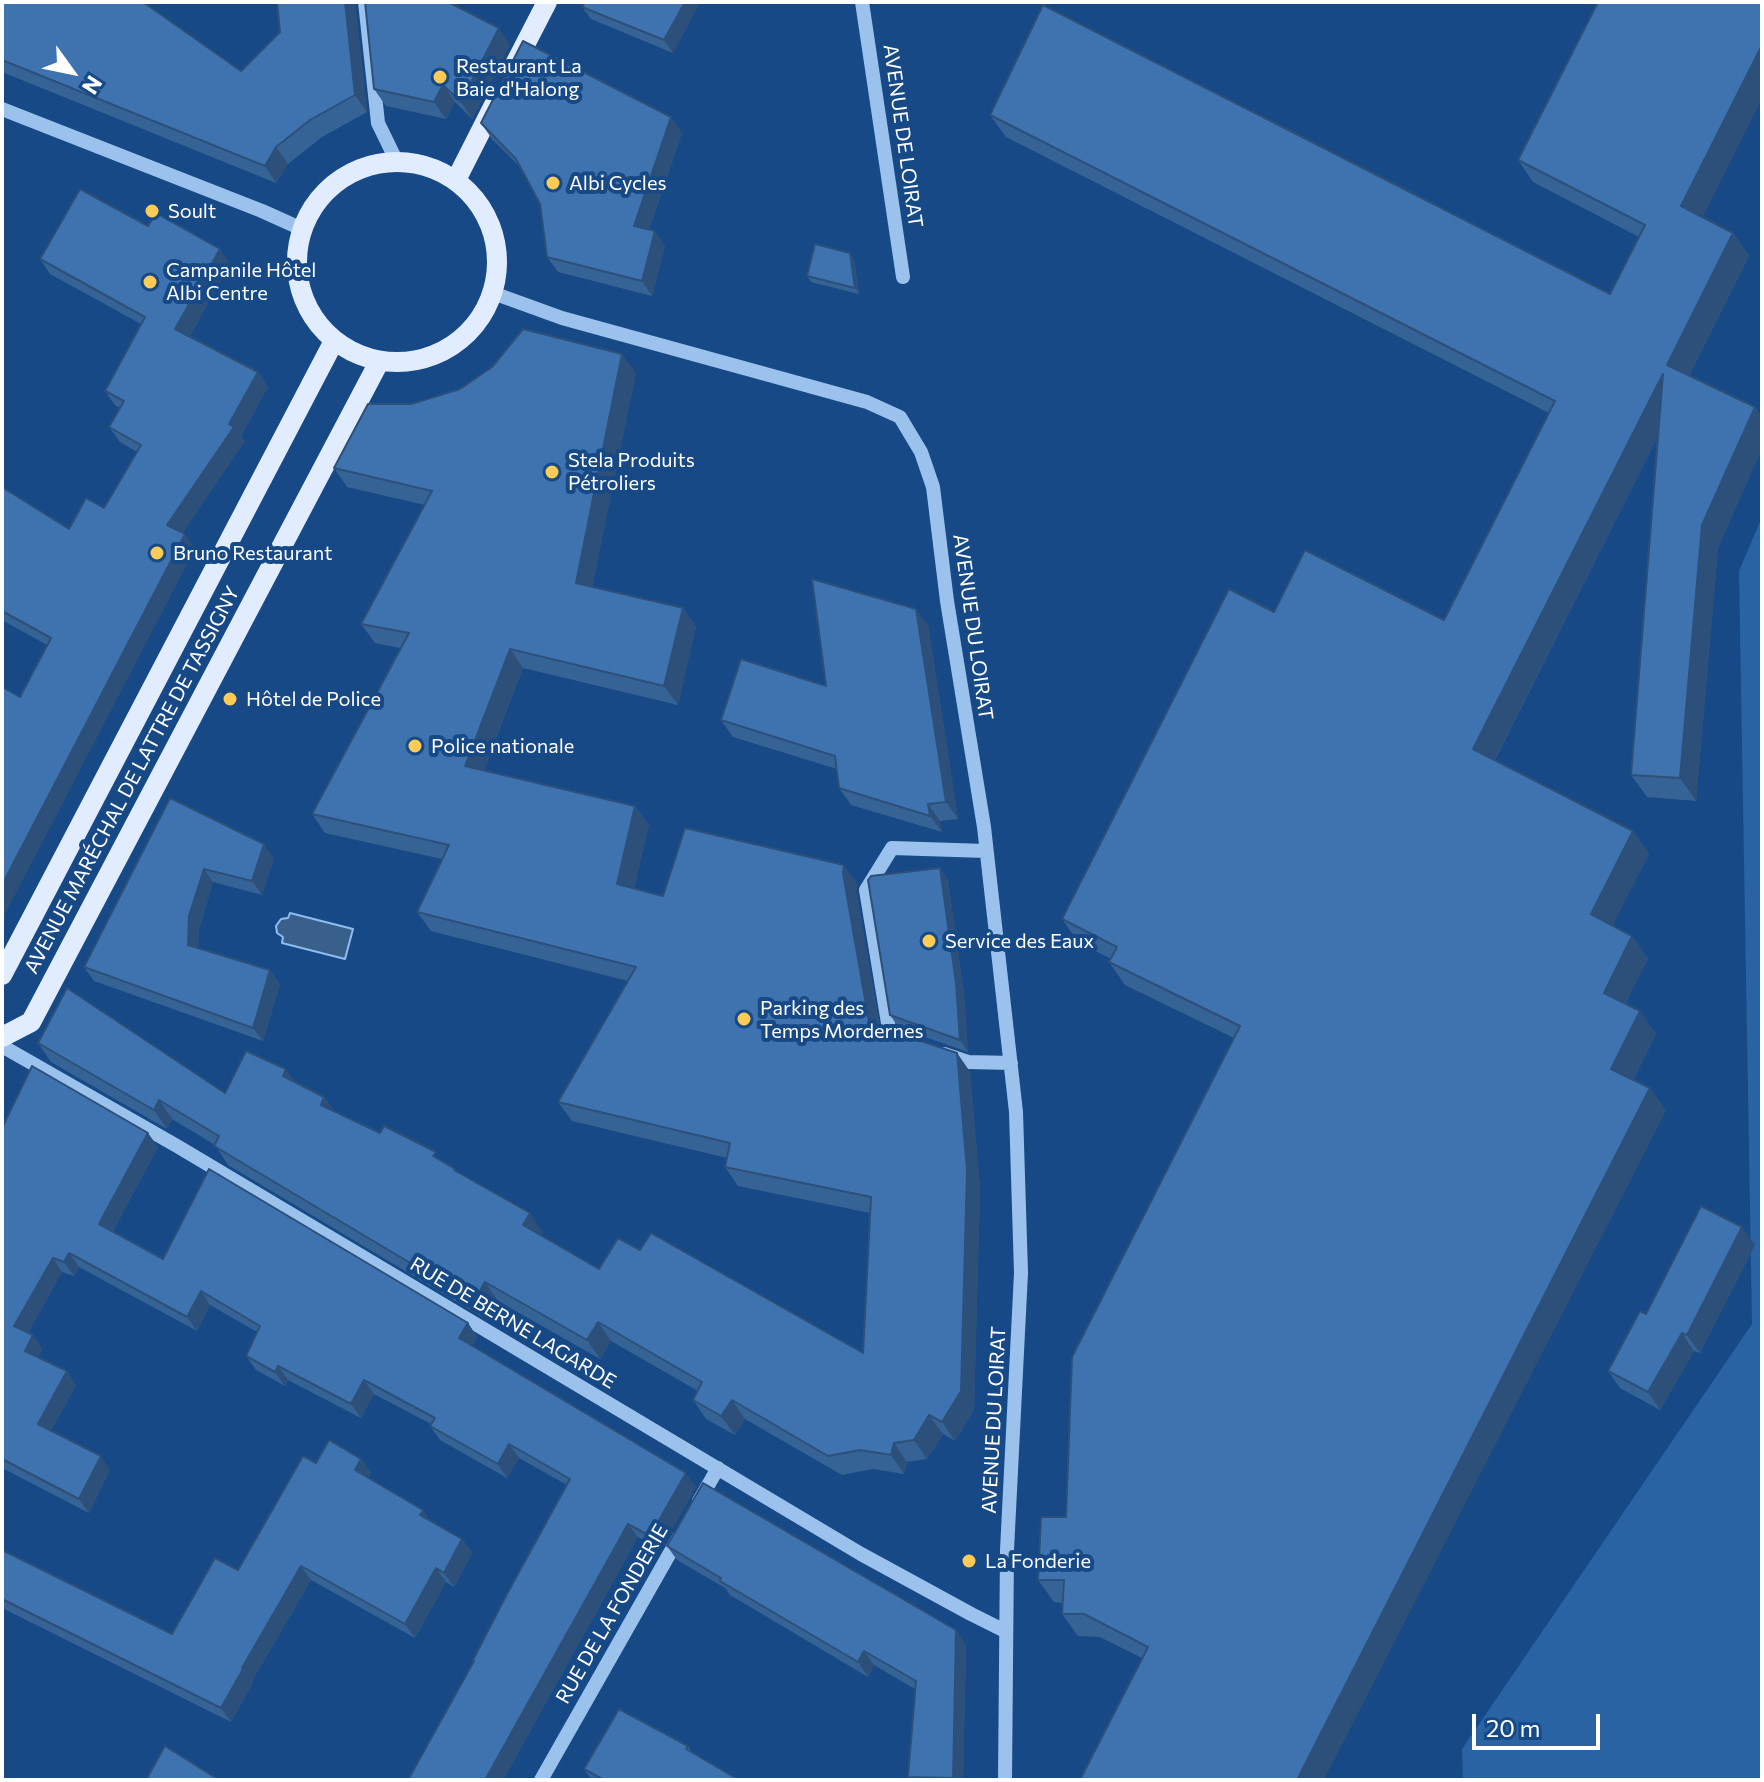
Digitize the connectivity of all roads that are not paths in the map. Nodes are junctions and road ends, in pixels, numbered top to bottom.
1 (365, 2) edge
2 (547, 2) edge
3 (862, 2) edge
4 (2, 109) edge
5 (397, 162) junction
6 (456, 180) junction
7 (302, 229) junction
8 (903, 277) dead end
9 (493, 293) junction
10 (334, 341) junction
11 (379, 362) junction
12 (986, 851) junction
13 (2, 975) edge
14 (2, 1037) edge
15 (2, 1046) edge
16 (1011, 1063) junction
17 (718, 1468) junction
18 (1005, 1631) junction
19 (541, 1780) edge
20 (1005, 1780) edge

1 - 5 street
2 - 6 main road
3 - 8 street, AVENUE DE LOIRAT
4 - 7 street
5 - 6 main road
5 - 7 main road
6 - 9 main road
7 - 10 main road
9 - 11 main road
9 - 12 street, AVENUE DU LOIRAT
10 - 11 main road
10 - 13 main road
11 - 14 main road, AVENUE MARÉCHAL DE LATTRE DE TASSIGNY
12 - 16 street, AVENUE DU LOIRAT
12 - 16 street
15 - 17 street, RUE DE BERNE LAGARDE
16 - 18 street, AVENUE DU LOIRAT
17 - 18 street, RUE DE BERNE LAGARDE
17 - 19 street, RUE DE LA FONDERIE
18 - 20 street, AVENUE DU LOIRAT

